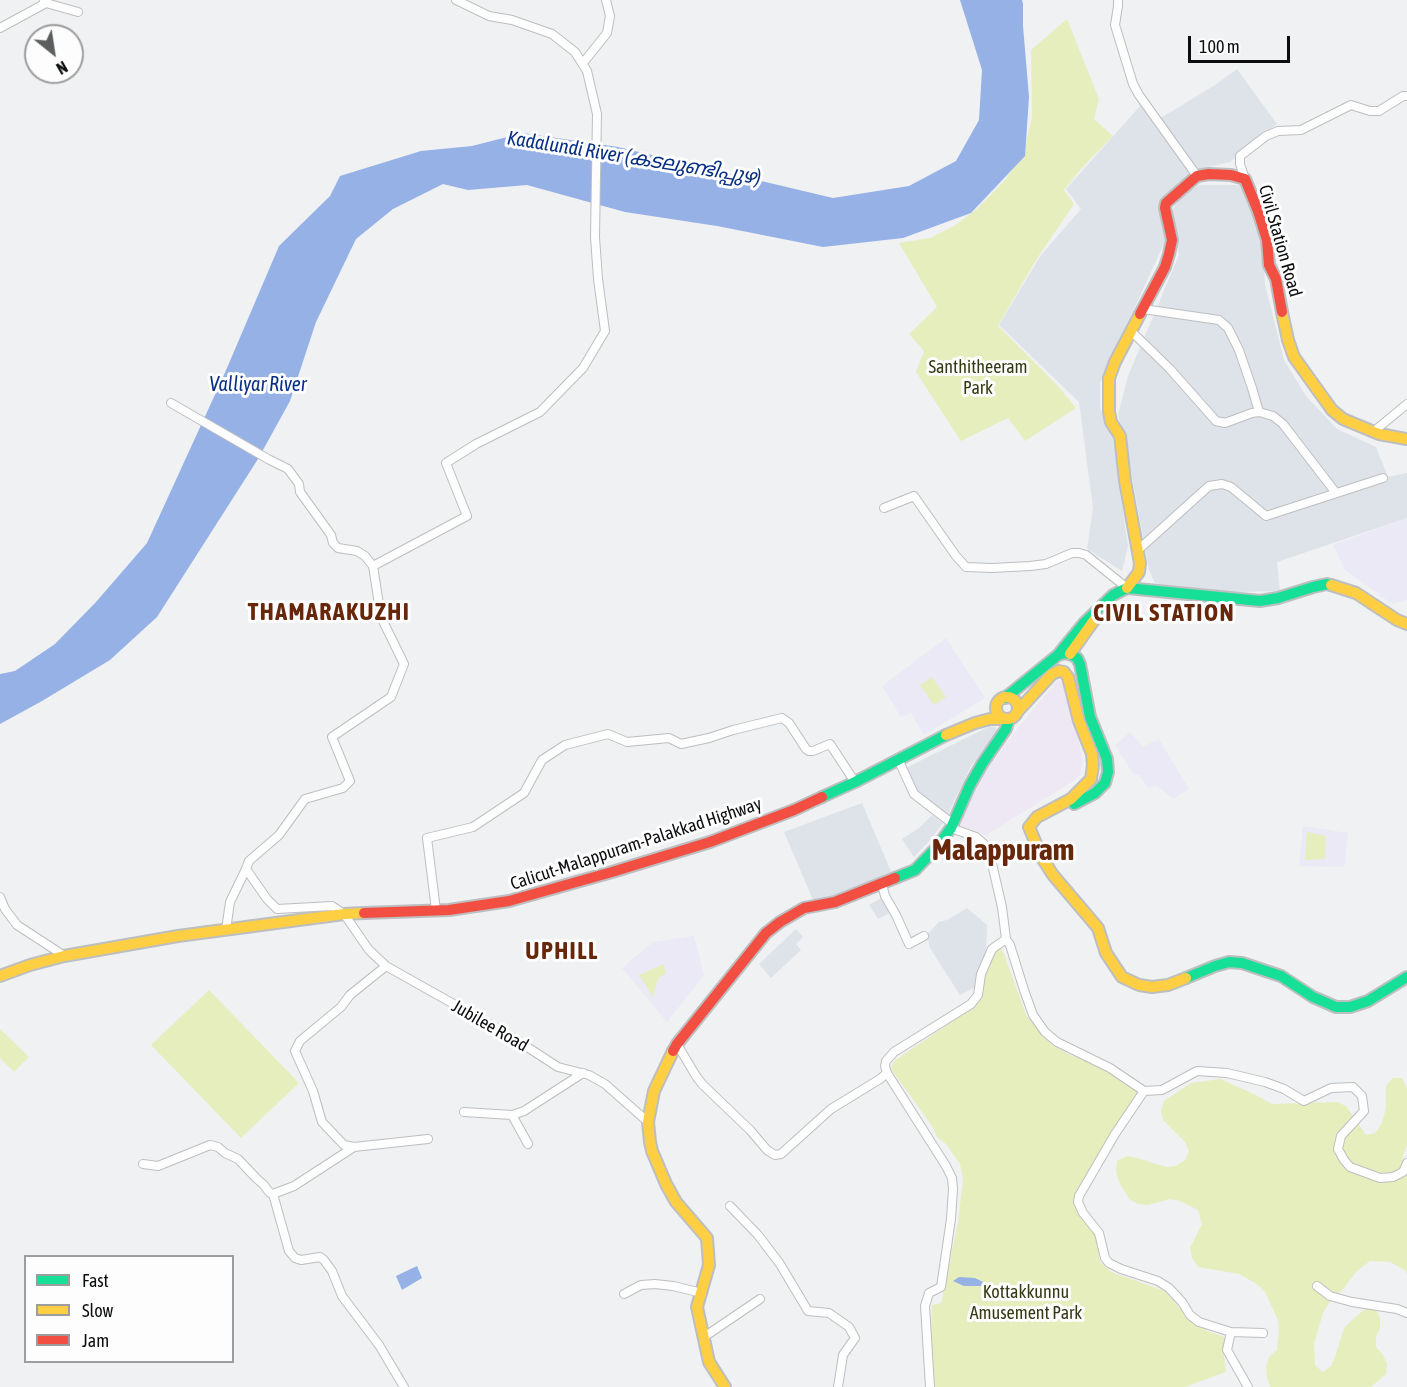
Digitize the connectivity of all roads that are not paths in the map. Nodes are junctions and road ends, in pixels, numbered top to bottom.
1 (456, 0) edge
2 (606, 0) edge
3 (1118, 0) edge
4 (45, 2) edge
5 (78, 12) dead end
6 (0, 28) edge
7 (583, 63) junction
8 (1407, 96) edge
9 (1197, 176) junction
10 (1245, 179) junction
11 (1143, 309) junction
12 (1131, 331) junction
13 (171, 403) dead end
14 (1407, 404) edge
15 (1259, 412) junction
16 (1373, 432) junction
17 (1407, 439) edge
18 (1383, 478) dead end
19 (1336, 493) junction
20 (884, 508) dead end
21 (1138, 550) junction
22 (373, 566) junction
23 (1127, 588) junction
24 (1103, 605) junction
25 (1407, 624) edge
26 (1070, 654) junction
27 (1058, 655) junction
28 (1001, 701) junction
29 (1010, 717) junction
30 (946, 735) junction
31 (898, 759) junction
32 (855, 782) junction
33 (952, 826) junction
34 (1033, 837) junction
35 (246, 869) junction
36 (882, 884) junction
37 (0, 897) edge
38 (436, 910) junction
39 (344, 914) junction
40 (226, 930) junction
41 (924, 936) dead end
42 (1006, 939) junction
43 (64, 956) junction
44 (386, 966) junction
45 (0, 976) edge
46 (1407, 977) edge
47 (677, 1044) junction
48 (583, 1073) junction
49 (887, 1073) junction
50 (1144, 1091) junction
51 (464, 1112) dead end
52 (512, 1115) junction
53 (648, 1122) junction
54 (428, 1139) dead end
55 (528, 1144) dead end
56 (354, 1147) junction
57 (1407, 1163) edge
58 (143, 1164) dead end
59 (273, 1194) junction
60 (729, 1206) dead end
61 (1317, 1286) dead end
62 (702, 1293) junction
63 (624, 1294) dead end
64 (760, 1299) dead end
65 (1407, 1313) edge
66 (1232, 1332) junction
67 (1263, 1333) dead end
68 (704, 1337) junction
69 (404, 1387) edge
70 (725, 1387) edge
71 (838, 1387) edge
72 (930, 1387) edge
73 (1248, 1387) edge

1 - 7 street
2 - 7 street
3 - 9 street
4 - 5 street
4 - 6 street
7 - 22 street
8 - 10 street
9 - 10 main road, Civil Station Road
9 - 11 main road
10 - 16 main road, Civil Station Road
11 - 12 main road
11 - 15 street
12 - 15 street
12 - 21 main road
13 - 22 street
14 - 16 street
15 - 19 street
16 - 17 main road, Civil Station Road
18 - 19 street
19 - 21 street
20 - 23 street
21 - 23 main road
22 - 35 street
23 - 24 main road
23 - 25 main road
24 - 26 main road
24 - 27 main road, Calicut-Malappuram-Palakkad Highway
26 - 27 main road
26 - 34 main road
27 - 28 main road, Calicut-Malappuram-Palakkad Highway
28 - 29 main road
28 - 29 main road
28 - 30 main road, Calicut-Malappuram-Palakkad Highway
29 - 30 main road, Calicut-Malappuram-Palakkad Highway
29 - 33 main road
29 - 34 main road
30 - 31 main road, Calicut-Malappuram-Palakkad Highway
31 - 32 main road, Calicut-Malappuram-Palakkad Highway
31 - 33 street
32 - 38 main road, Calicut-Malappuram-Palakkad Highway
32 - 38 street
33 - 36 main road
33 - 42 street
34 - 46 main road
35 - 39 street
35 - 40 street
36 - 41 street
36 - 47 main road
37 - 43 street
38 - 39 main road, Calicut-Malappuram-Palakkad Highway
39 - 40 main road, Calicut-Malappuram-Palakkad Highway
39 - 44 street, Jubilee Road
40 - 43 main road, Calicut-Malappuram-Palakkad Highway
42 - 49 street
42 - 50 street
43 - 45 main road, Calicut-Malappuram-Palakkad Highway
44 - 48 street, Jubilee Road
44 - 56 street
47 - 49 street
47 - 53 main road
48 - 52 street
48 - 53 street, Jubilee Road
49 - 72 street
50 - 57 street
50 - 66 street
51 - 52 street
52 - 55 street
53 - 62 main road
54 - 56 street
56 - 59 street
58 - 59 street
59 - 69 street
60 - 71 street
61 - 65 street
62 - 63 street
62 - 68 main road
64 - 68 street
66 - 67 street
66 - 73 street
68 - 70 main road

